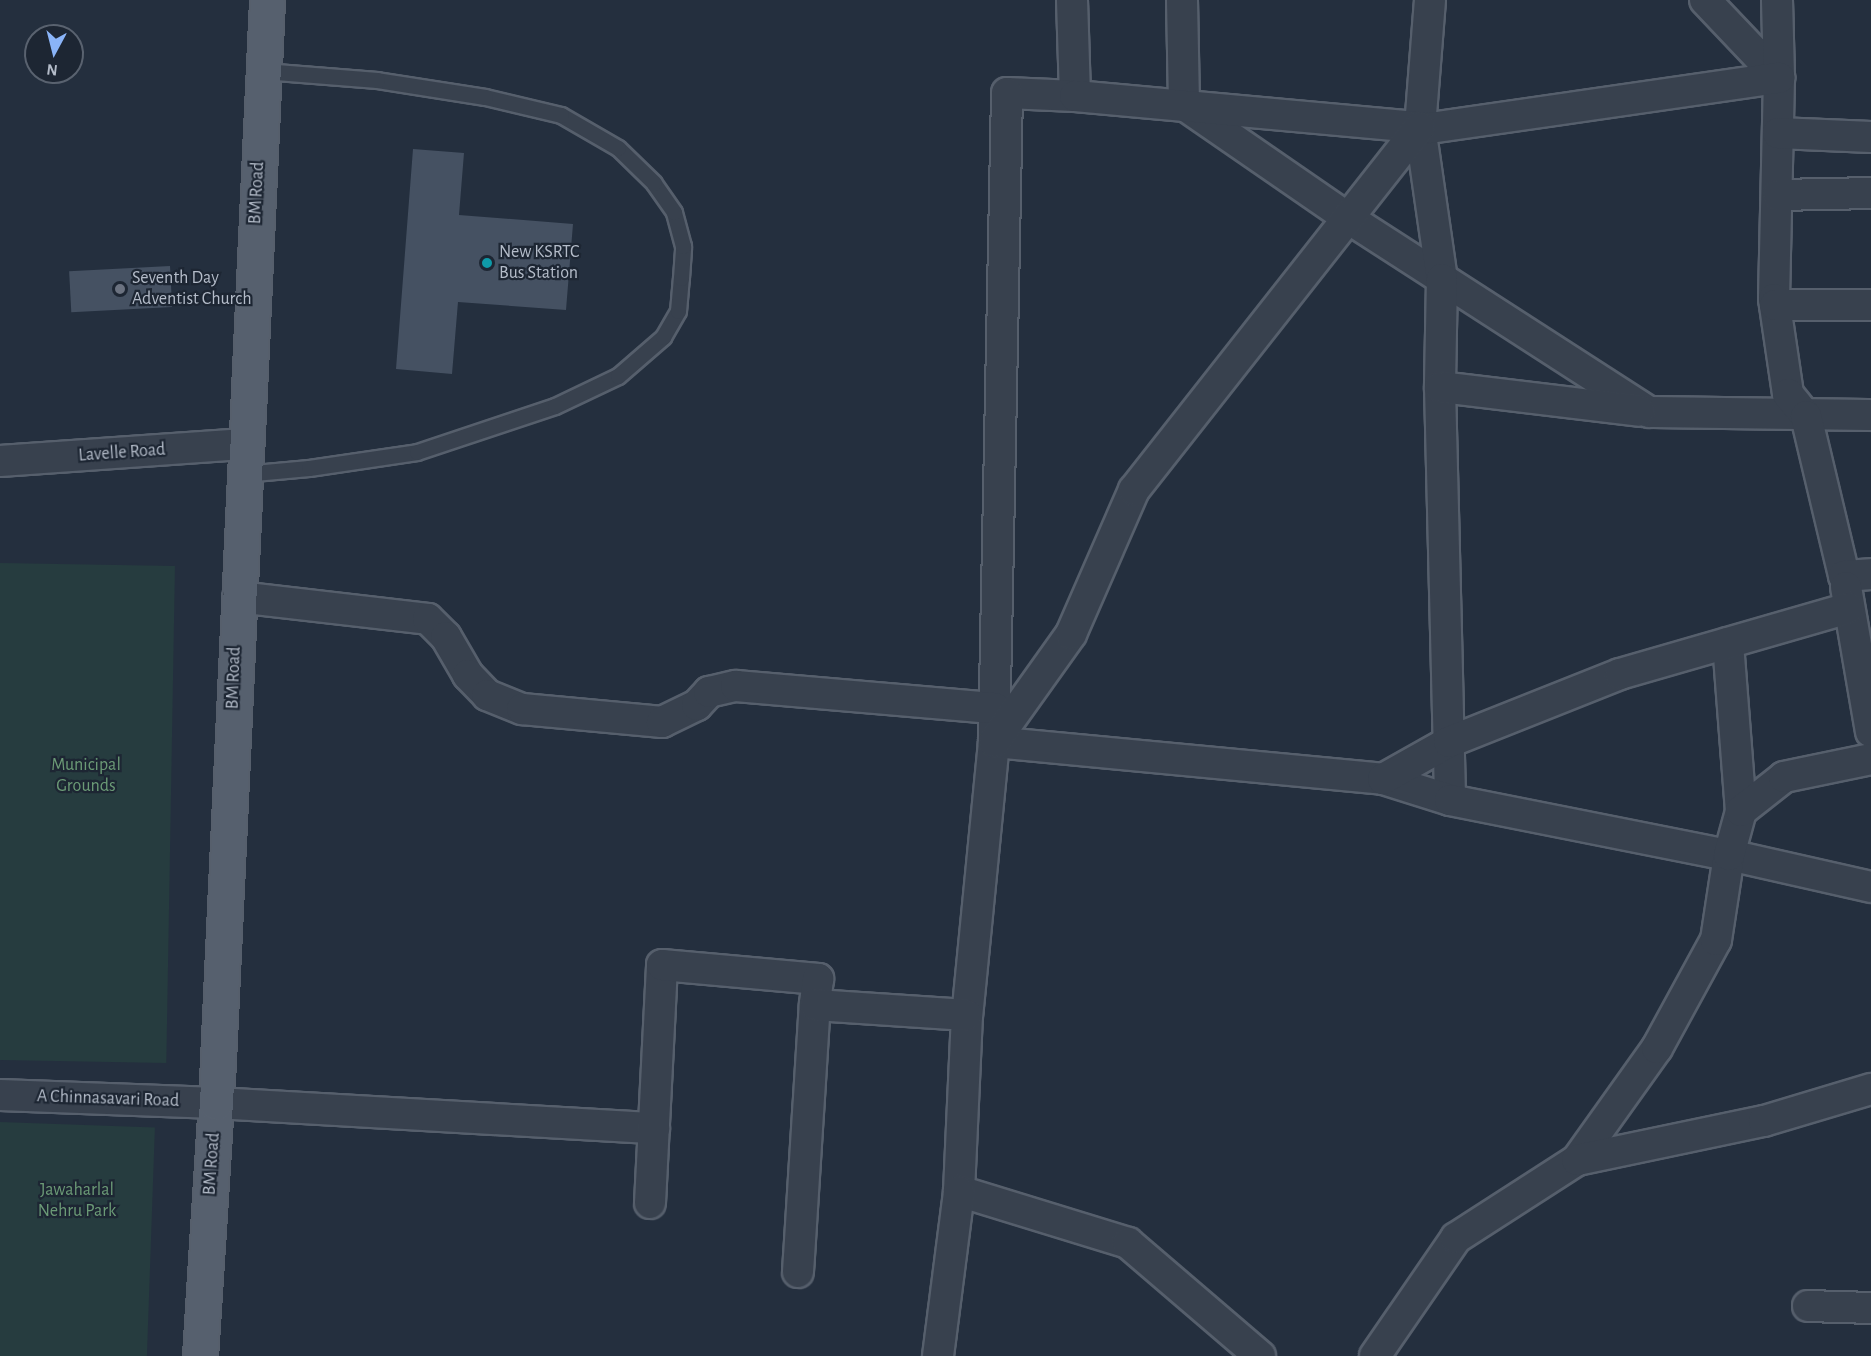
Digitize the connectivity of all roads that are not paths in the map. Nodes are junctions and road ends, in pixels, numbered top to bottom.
1 (267, 0) edge
2 (1072, 0) edge
3 (1182, 0) edge
4 (1431, 0) edge
5 (1705, 0) edge
6 (1777, 0) edge
7 (263, 71) junction
8 (1779, 78) junction
9 (1075, 96) junction
10 (1184, 105) junction
11 (1420, 127) junction
12 (1778, 133) junction
13 (1871, 137) edge
14 (1871, 193) edge
15 (1778, 195) junction
16 (1348, 218) junction
17 (1442, 279) junction
18 (1775, 305) junction
19 (1871, 305) edge
20 (1440, 387) junction
21 (1649, 412) junction
22 (1806, 416) junction
23 (1871, 416) edge
24 (244, 459) junction
25 (0, 462) edge
26 (1857, 575) edge
27 (238, 597) junction
28 (1849, 608) junction
29 (1728, 643) junction
30 (994, 708) junction
31 (1871, 732) edge
32 (994, 742) junction
33 (1449, 742) junction
34 (1871, 759) edge
35 (1383, 779) junction
36 (1450, 800) junction
37 (1741, 811) junction
38 (1729, 855) junction
39 (1871, 886) edge
40 (815, 1005) junction
41 (967, 1015) junction
42 (1871, 1089) edge
43 (0, 1095) edge
44 (216, 1103) junction
45 (654, 1128) junction
46 (1577, 1160) junction
47 (959, 1191) junction
48 (650, 1203) dead end
49 (798, 1272) dead end
50 (1808, 1306) dead end
51 (1871, 1308) edge
52 (200, 1356) edge
53 (938, 1356) edge
54 (1260, 1356) edge
55 (1375, 1356) edge

1 - 7 main road, BM Road
2 - 9 street
3 - 10 street
4 - 11 street
5 - 8 street
6 - 8 street
7 - 24 main road, BM Road
7 - 24 lane
8 - 11 street
8 - 12 street
9 - 10 street
9 - 30 street
10 - 11 street
10 - 16 street
11 - 16 street
11 - 17 street
12 - 13 street
12 - 15 street
14 - 15 street
15 - 18 street
16 - 17 street
16 - 32 street
17 - 20 street
17 - 21 street
18 - 19 street
18 - 22 street
20 - 21 street
20 - 33 street
21 - 22 street
22 - 23 street
22 - 26 street
24 - 25 street, Lavelle Road
24 - 27 main road, BM Road
26 - 28 street
27 - 30 street
27 - 44 main road, BM Road
28 - 29 street
28 - 31 street
29 - 33 street
29 - 37 street
30 - 32 street
32 - 35 street
32 - 41 street
33 - 35 street
33 - 36 street
34 - 37 street
35 - 36 street
36 - 38 street
37 - 38 street
38 - 39 street
38 - 46 street
40 - 41 street
40 - 45 street
40 - 49 street
41 - 47 street
42 - 46 street
43 - 44 street, A Chinnasavari Road
44 - 45 street, A Chinnasavari Road
44 - 52 main road, BM Road
45 - 48 street
46 - 55 street
47 - 53 street
47 - 54 street
50 - 51 street

